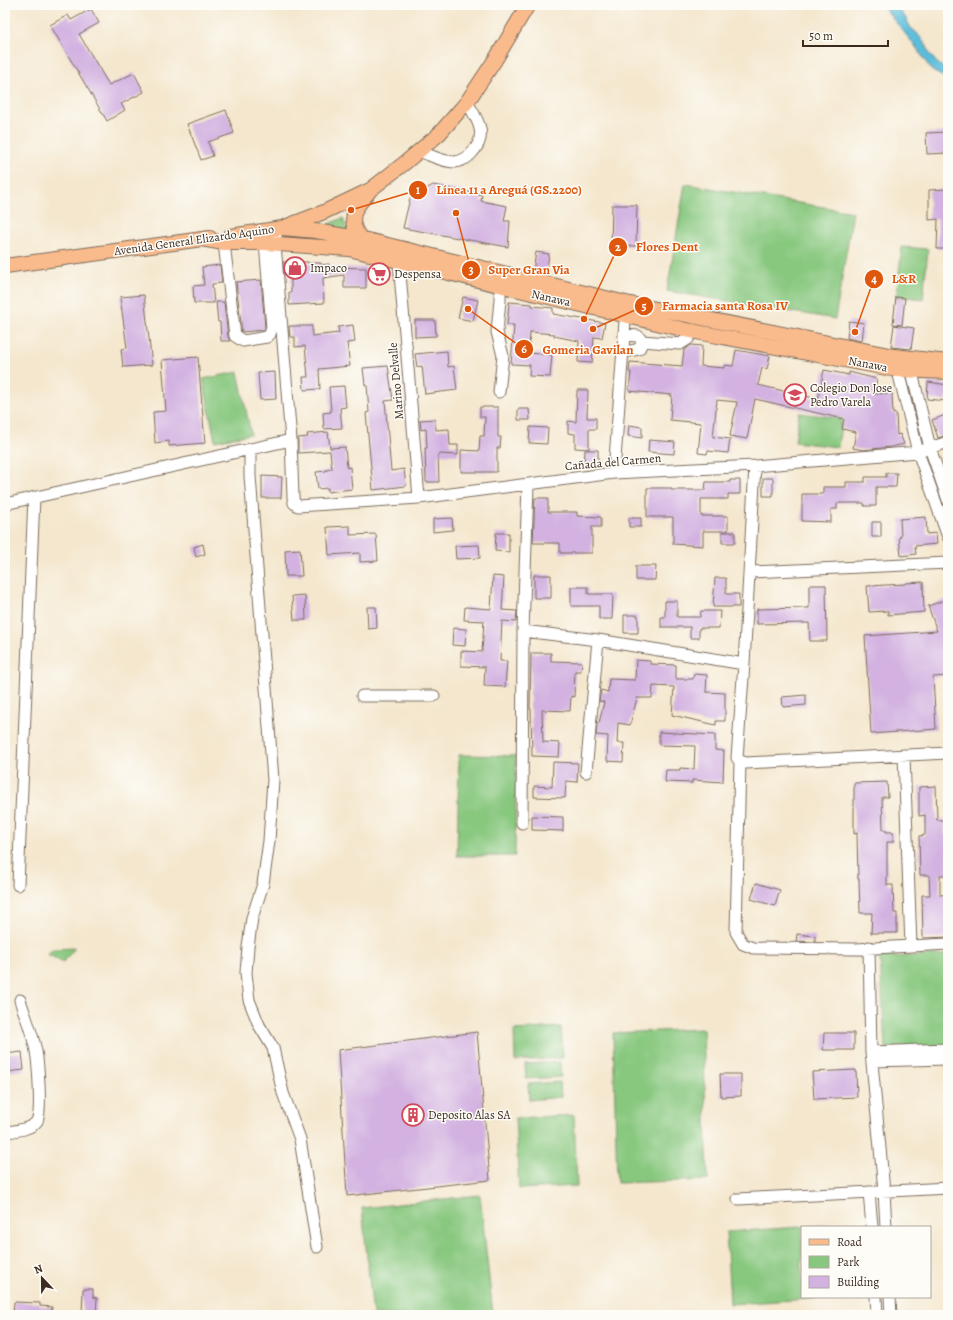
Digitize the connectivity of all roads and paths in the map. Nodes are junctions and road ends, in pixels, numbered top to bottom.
1 (528, 5) edge
2 (467, 102) junction
3 (419, 151) junction
4 (370, 190) junction
5 (282, 228) junction
6 (363, 239) junction
7 (201, 240) junction
8 (224, 243) junction
9 (270, 244) junction
10 (369, 254) junction
11 (399, 262) junction
12 (5, 266) edge
13 (455, 269) junction
14 (500, 286) junction
15 (550, 291) junction
16 (626, 309) junction
17 (690, 316) junction
18 (690, 330) junction
19 (624, 335) junction
20 (642, 341) junction
21 (623, 351) junction
22 (948, 362) edge
23 (903, 363) junction
24 (948, 372) edge
25 (498, 392) dead end
26 (291, 440) junction
27 (948, 442) edge
28 (930, 448) junction
29 (250, 449) junction
30 (918, 452) junction
31 (755, 466) junction
32 (614, 473) junction
33 (528, 485) junction
34 (34, 497) junction
35 (419, 498) junction
36 (948, 500) edge
37 (5, 504) edge
38 (948, 537) edge
39 (948, 563) edge
40 (750, 572) junction
41 (523, 631) junction
42 (598, 640) junction
43 (744, 664) junction
44 (362, 696) dead end
45 (434, 696) dead end
46 (948, 753) edge
47 (904, 755) junction
48 (740, 761) junction
49 (586, 772) dead end
50 (522, 823) dead end
51 (18, 885) dead end
52 (948, 944) edge
53 (911, 946) junction
54 (869, 948) junction
55 (20, 1000) dead end
56 (948, 1049) edge
57 (871, 1056) junction
58 (948, 1059) edge
59 (5, 1132) edge
60 (948, 1188) edge
61 (884, 1191) junction
62 (870, 1192) junction
63 (738, 1199) dead end
64 (872, 1226) edge
65 (886, 1226) edge
66 (317, 1248) dead end
67 (876, 1298) edge
68 (890, 1298) edge
69 (877, 1315) edge
70 (891, 1315) edge

1 - 2 main road, Avenida General Elizardo Aquino
2 - 3 main road, Avenida General Elizardo Aquino
2 - 3 street
3 - 4 main road, Avenida General Elizardo Aquino
4 - 5 main road, Avenida General Elizardo Aquino
4 - 6 main road
5 - 6 main road, Nanawa
5 - 7 main road, Avenida General Elizardo Aquino
5 - 9 street
6 - 10 main road
6 - 13 main road, Nanawa
7 - 8 main road, Nanawa
7 - 12 main road, Avenida General Elizardo Aquino
8 - 9 main road, Nanawa
8 - 9 street
9 - 10 main road, Nanawa
9 - 26 street
10 - 11 main road, Nanawa
11 - 13 main road, Nanawa
11 - 35 street, Marino Delvalle
13 - 14 main road, Nanawa
13 - 15 main road, Nanawa
14 - 15 main road, Nanawa
14 - 25 street
15 - 16 main road, Nanawa
16 - 17 main road, Nanawa
16 - 18 main road, Nanawa
16 - 19 street
17 - 18 street
17 - 23 main road, Nanawa
18 - 20 street
18 - 23 main road, Nanawa
19 - 20 street
19 - 21 street
20 - 21 street
21 - 32 street
22 - 23 main road, Nanawa
23 - 24 main road, Nanawa
23 - 28 street
23 - 30 street
26 - 29 street
26 - 35 street, Cañada del Carmen
27 - 28 street, Cañada del Carmen
28 - 30 street, Cañada del Carmen
28 - 36 street
29 - 34 street
29 - 66 street
30 - 31 street, Cañada del Carmen
30 - 38 street
31 - 32 street, Cañada del Carmen
31 - 40 street
32 - 33 street, Cañada del Carmen
33 - 35 street, Cañada del Carmen
33 - 41 street
34 - 37 street
34 - 51 street
39 - 40 street
40 - 43 street
41 - 42 street
41 - 50 street
42 - 43 street
42 - 49 street
43 - 48 street
44 - 45 street
46 - 47 street
47 - 48 street
47 - 53 street
48 - 54 street
52 - 53 street
53 - 54 street
54 - 57 street
55 - 59 street
56 - 57 street
57 - 58 street
57 - 61 street
60 - 61 street
61 - 62 street
61 - 65 street
62 - 63 street
62 - 64 street
67 - 69 street
68 - 70 street

